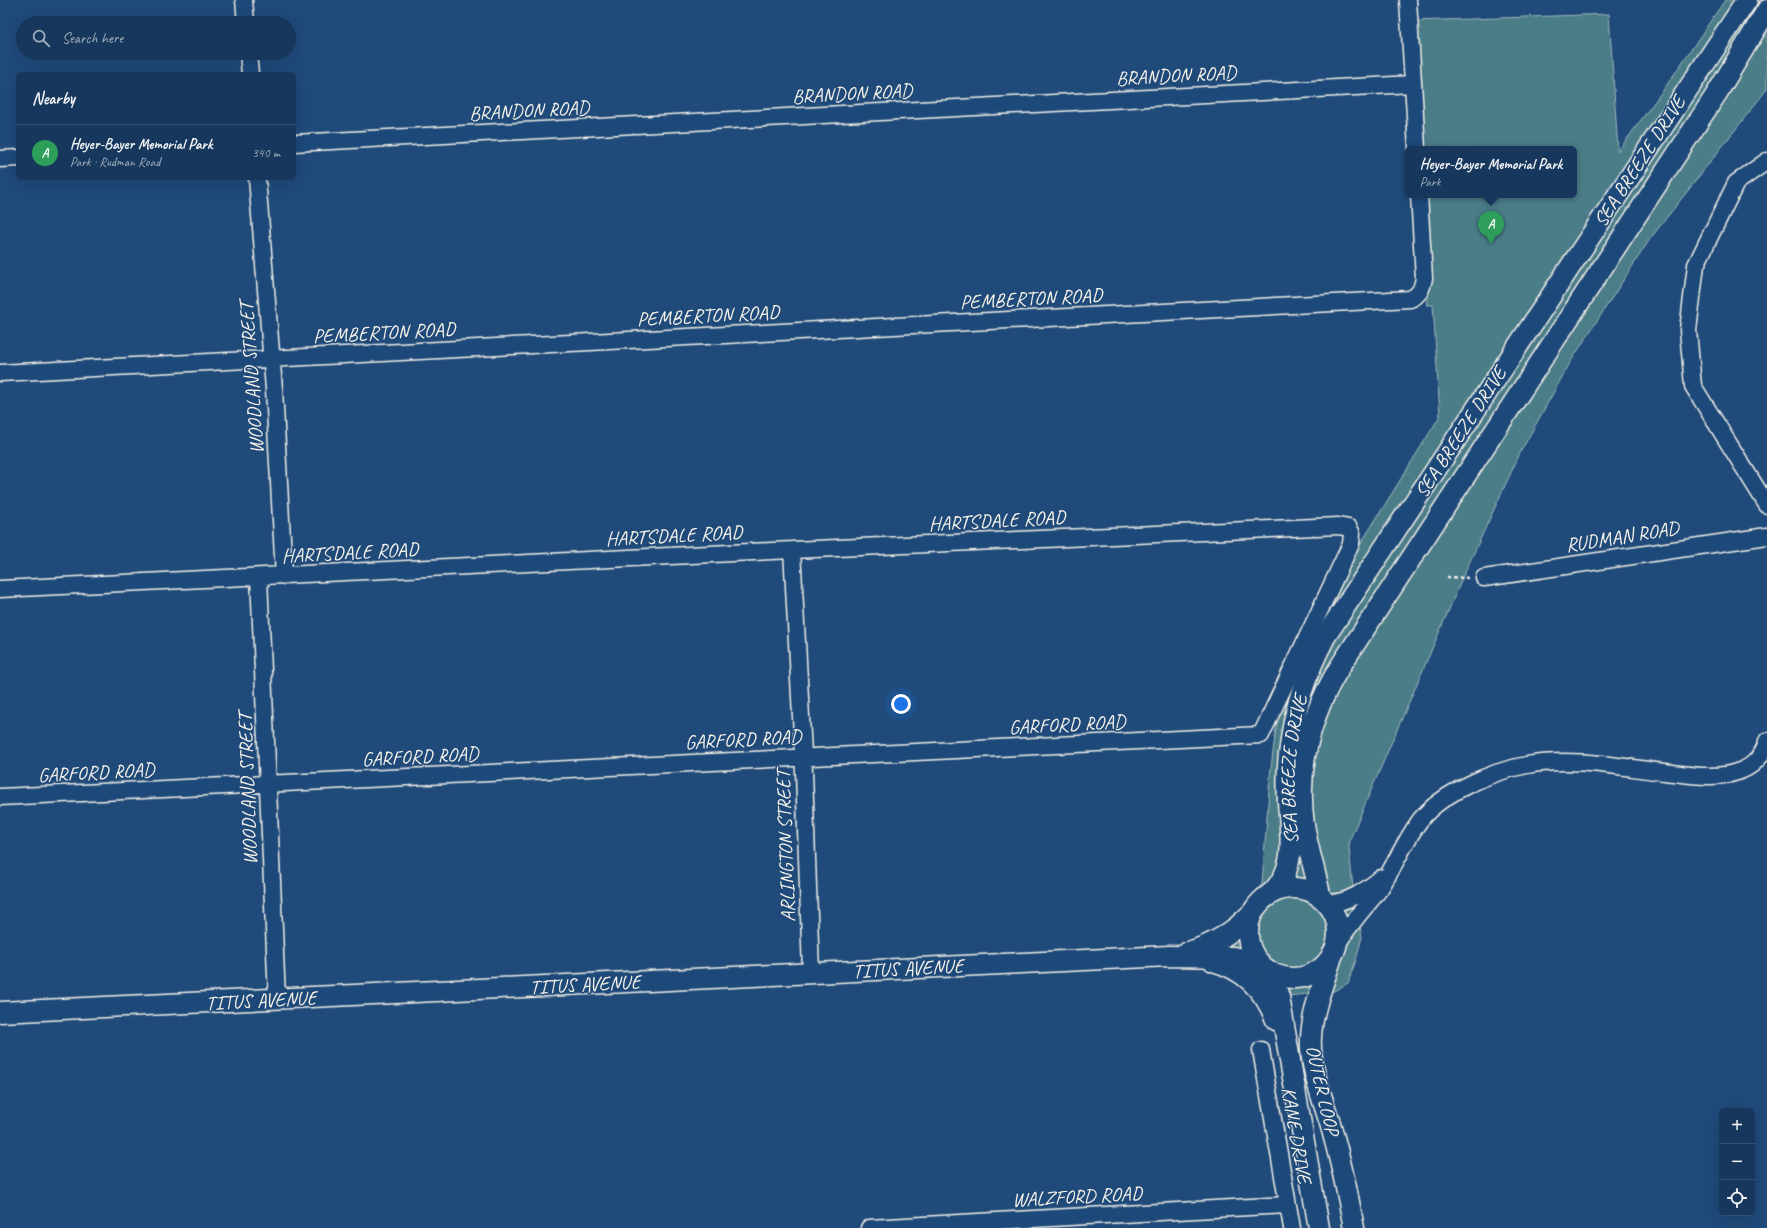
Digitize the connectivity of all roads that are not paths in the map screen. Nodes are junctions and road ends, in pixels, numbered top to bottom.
1 (244, 0) edge
2 (1408, 0) edge
3 (1747, 0) edge
4 (1767, 10) edge
5 (245, 16) edge
6 (249, 60) edge
7 (250, 72) edge
8 (1413, 84) junction
9 (296, 143) edge
10 (1417, 146) edge
11 (16, 158) edge
12 (0, 159) edge
13 (1767, 161) edge
14 (257, 180) edge
15 (1419, 198) edge
16 (271, 359) junction
17 (0, 373) edge
18 (1767, 506) edge
19 (1349, 528) joint
20 (1767, 536) edge
21 (792, 550) junction
22 (284, 576) junction
23 (259, 577) junction
24 (1484, 578) road end
25 (0, 589) edge
26 (1767, 741) edge
27 (803, 758) junction
28 (268, 784) junction
29 (0, 797) edge
30 (1394, 864) junction
31 (1268, 896) junction
32 (1324, 901) junction
33 (1254, 912) junction
34 (1334, 950) junction
35 (1190, 955) junction
36 (1169, 956) junction
37 (1264, 966) junction
38 (811, 973) junction
39 (277, 999) junction
40 (0, 1012) edge
41 (1286, 1047) junction
42 (1261, 1050) dead end
43 (1288, 1205) junction
44 (869, 1228) edge
45 (1292, 1228) edge
46 (1319, 1228) edge
47 (1354, 1228) edge

1 - 5 street
2 - 8 street
3 - 31 main road, SEA BREEZE DRIVE
4 - 32 main road, SEA BREEZE DRIVE
6 - 7 street
8 - 9 street, BRANDON ROAD
8 - 10 street
11 - 12 street
13 - 18 street
14 - 16 street, WOODLAND STREET
15 - 16 street, PEMBERTON ROAD
16 - 17 street, PEMBERTON ROAD
16 - 22 street, WOODLAND STREET
19 - 21 street, HARTSDALE ROAD
19 - 27 street, GARFORD ROAD
20 - 24 street, RUDMAN ROAD
21 - 22 street, HARTSDALE ROAD
21 - 27 street, ARLINGTON STREET
22 - 23 street, HARTSDALE ROAD
23 - 25 street, HARTSDALE ROAD
23 - 28 street, WOODLAND STREET
26 - 30 street
27 - 28 street, GARFORD ROAD
27 - 38 street, ARLINGTON STREET
28 - 29 street, GARFORD ROAD
28 - 39 street, WOODLAND STREET
30 - 32 street
30 - 34 street
31 - 32 main road
31 - 33 main road
32 - 34 main road
33 - 36 main road, TITUS AVENUE
33 - 37 main road
34 - 37 main road
34 - 47 main road, OUTER LOOP
35 - 36 main road, TITUS AVENUE
35 - 37 main road, TITUS AVENUE
35 - 41 main road
36 - 38 main road, TITUS AVENUE
37 - 41 main road, OUTER LOOP
38 - 39 main road, TITUS AVENUE
39 - 40 main road, TITUS AVENUE
41 - 46 main road, OUTER LOOP
42 - 43 street, KANE DRIVE
43 - 44 street, WALZFORD ROAD
43 - 45 street, KANE DRIVE

